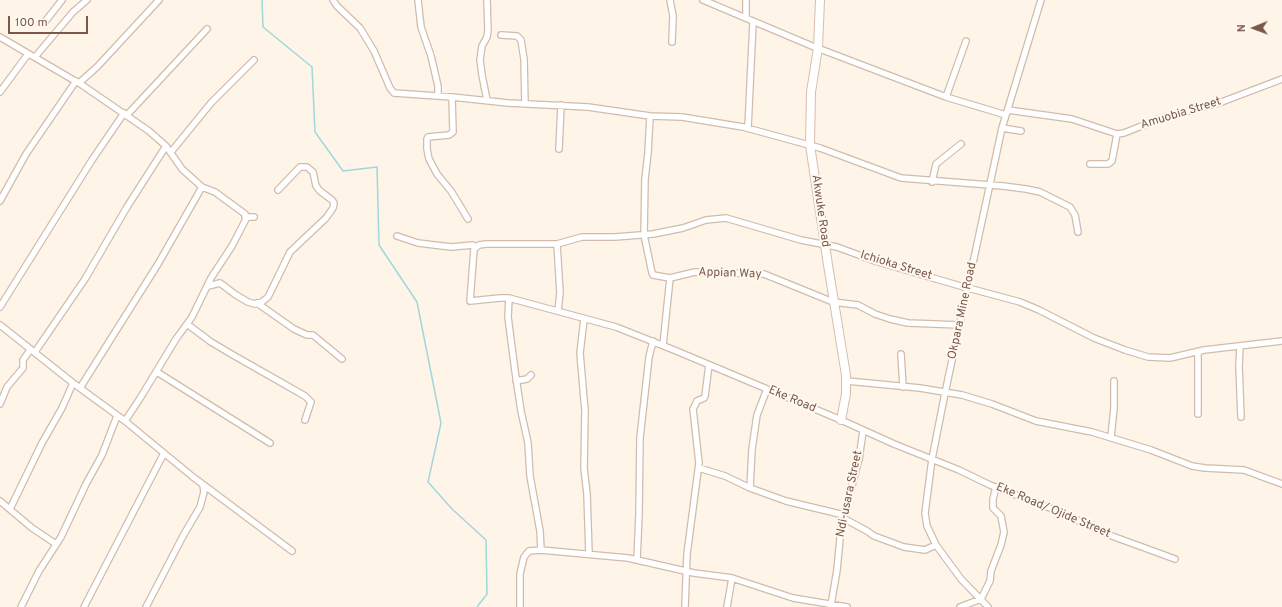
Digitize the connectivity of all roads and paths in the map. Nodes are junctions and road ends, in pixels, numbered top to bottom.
1 (62, 0) edge
2 (87, 0) edge
3 (159, 0) edge
4 (333, 0) edge
5 (418, 0) edge
6 (487, 0) edge
7 (670, 0) edge
8 (702, 0) edge
9 (746, 0) edge
10 (820, 0) edge
11 (1041, 0) edge
12 (746, 18) junction
13 (753, 22) junction
14 (44, 23) dead end
15 (207, 30) dead end
16 (501, 35) dead end
17 (0, 37) edge
18 (966, 41) dead end
19 (672, 42) dead end
20 (818, 48) junction
21 (28, 54) junction
22 (35, 57) junction
23 (254, 60) dead end
24 (1282, 79) edge
25 (77, 82) junction
26 (0, 92) edge
27 (438, 96) junction
28 (452, 97) junction
29 (946, 97) junction
30 (487, 100) junction
31 (525, 104) junction
32 (561, 105) junction
33 (1007, 112) junction
34 (125, 114) junction
35 (650, 116) junction
36 (748, 128) junction
37 (1002, 128) junction
38 (1022, 131) dead end
39 (1117, 134) junction
40 (961, 144) dead end
41 (810, 145) junction
42 (166, 146) junction
43 (559, 149) dead end
44 (171, 152) junction
45 (1090, 164) dead end
46 (932, 182) junction
47 (990, 186) junction
48 (202, 187) junction
49 (278, 190) dead end
50 (0, 201) edge
51 (246, 217) junction
52 (254, 217) dead end
53 (468, 219) dead end
54 (1078, 232) dead end
55 (644, 235) junction
56 (396, 236) dead end
57 (557, 244) junction
58 (824, 244) junction
59 (476, 247) junction
60 (670, 278) junction
61 (208, 286) junction
62 (967, 288) junction
63 (509, 298) junction
64 (257, 303) junction
65 (835, 303) junction
66 (0, 307) edge
67 (558, 312) junction
68 (584, 319) junction
69 (187, 324) junction
70 (0, 325) edge
71 (960, 325) junction
72 (652, 341) junction
73 (1282, 341) edge
74 (663, 345) junction
75 (1240, 346) junction
76 (32, 351) junction
77 (1198, 352) junction
78 (901, 354) dead end
79 (342, 359) dead end
80 (709, 365) junction
81 (157, 372) junction
82 (532, 375) dead end
83 (516, 381) junction
84 (847, 381) junction
85 (1114, 381) dead end
86 (73, 383) junction
87 (903, 387) junction
88 (80, 388) junction
89 (767, 389) junction
90 (945, 393) junction
91 (0, 404) edge
92 (1198, 414) dead end
93 (117, 416) junction
94 (1242, 417) dead end
95 (305, 420) dead end
96 (841, 420) junction
97 (125, 421) junction
98 (863, 430) junction
99 (1111, 438) junction
100 (270, 443) dead end
101 (164, 453) junction
102 (932, 459) junction
103 (699, 468) junction
104 (1282, 484) edge
105 (203, 485) junction
106 (996, 487) junction
107 (750, 488) junction
108 (0, 501) edge
109 (10, 509) junction
110 (843, 517) junction
111 (56, 544) junction
112 (936, 546) junction
113 (292, 550) dead end
114 (541, 550) junction
115 (589, 554) junction
116 (1175, 559) dead end
117 (637, 560) junction
118 (687, 572) junction
119 (732, 578) junction
120 (981, 599) junction
121 (822, 605) edge
122 (831, 605) junction
123 (21, 607) edge
124 (84, 607) edge
125 (146, 607) edge
126 (520, 607) edge
127 (685, 607) edge
128 (727, 607) edge
129 (848, 607) edge
130 (960, 607) edge
131 (988, 607) edge

1 - 14 street
2 - 22 street
3 - 25 street
4 - 27 street
5 - 27 street
6 - 30 street
7 - 19 street
8 - 12 street
9 - 12 street
10 - 20 main road, Akwuke Road
11 - 33 street, Okpara Mine Road
12 - 13 street
13 - 20 street
13 - 36 street
15 - 34 street
16 - 31 street
17 - 21 street
18 - 29 street
20 - 29 street
20 - 41 main road, Akwuke Road
21 - 22 street
21 - 26 street
22 - 25 street
23 - 44 street
24 - 39 street, Amuobia Street
25 - 34 street
25 - 50 street
27 - 28 street
28 - 30 street
28 - 53 street
29 - 33 street
30 - 31 street
31 - 32 street
32 - 35 street
32 - 43 street
33 - 37 street, Okpara Mine Road
33 - 39 street
34 - 42 street
34 - 66 street
35 - 36 street
35 - 55 street
36 - 41 street
37 - 38 street
37 - 47 street, Okpara Mine Road
39 - 45 street
40 - 46 street
41 - 46 street
41 - 58 main road, Akwuke Road
42 - 44 street
42 - 76 street
44 - 48 street
46 - 47 street
47 - 54 street
47 - 62 street, Okpara Mine Road
48 - 51 street
48 - 88 street
49 - 64 street
51 - 52 street
51 - 61 street
55 - 57 street, Ichioka Street
55 - 58 street, Ichioka Street
55 - 60 street
56 - 59 street, Ichioka Street
57 - 59 street, Ichioka Street
57 - 67 street
58 - 62 street, Ichioka Street
58 - 65 main road, Akwuke Road
59 - 63 street, Eke Road
60 - 65 street, Appian Way
60 - 74 street
61 - 64 street
61 - 69 street
62 - 71 street, Okpara Mine Road
62 - 77 street, Ichioka Street
63 - 67 street, Eke Road
63 - 83 street
64 - 79 street
65 - 71 street, Appian Way
65 - 84 main road, Akwuke Road
67 - 68 street, Eke Road
68 - 72 street, Eke Road
68 - 115 street
69 - 81 street
69 - 95 street
70 - 76 street
71 - 90 street, Okpara Mine Road
72 - 74 street, Eke Road
72 - 117 street
73 - 75 street, Ichioka Street
74 - 80 street, Eke Road
75 - 77 street, Ichioka Street
75 - 94 street
76 - 86 street
76 - 91 street
77 - 92 street
78 - 87 street
80 - 89 street, Eke Road
80 - 103 street
81 - 97 street
81 - 100 street
82 - 83 street
83 - 114 street
84 - 87 street
84 - 96 main road, Akwuke Road
85 - 99 street
86 - 88 street
86 - 109 street
87 - 90 street
88 - 93 street
89 - 96 street, Eke Road
89 - 107 street
90 - 99 street
90 - 102 street, Okpara Mine Road
93 - 97 street
93 - 111 street
96 - 98 street, Eke Road
97 - 101 street
98 - 102 street, Eke Road
98 - 110 street, Ndi-usara Street
99 - 104 street
101 - 105 street
101 - 124 street
102 - 106 street, Eke Road/ Ojide Street
102 - 112 street, Okpara Mine Road
103 - 107 street
103 - 118 street
105 - 113 street
105 - 125 street
106 - 116 street, Eke Road/ Ojide Street
106 - 120 street
107 - 110 street
108 - 109 street
109 - 111 street
110 - 112 street
110 - 122 street, Ndi-usara Street
111 - 123 street
112 - 120 street, Okpara Mine Road
114 - 115 street
114 - 126 street
115 - 117 street
117 - 118 street
118 - 119 street
118 - 127 street
119 - 121 street
119 - 128 street
120 - 130 street
120 - 131 street, Okpara Mine Road
121 - 122 street
122 - 129 street

